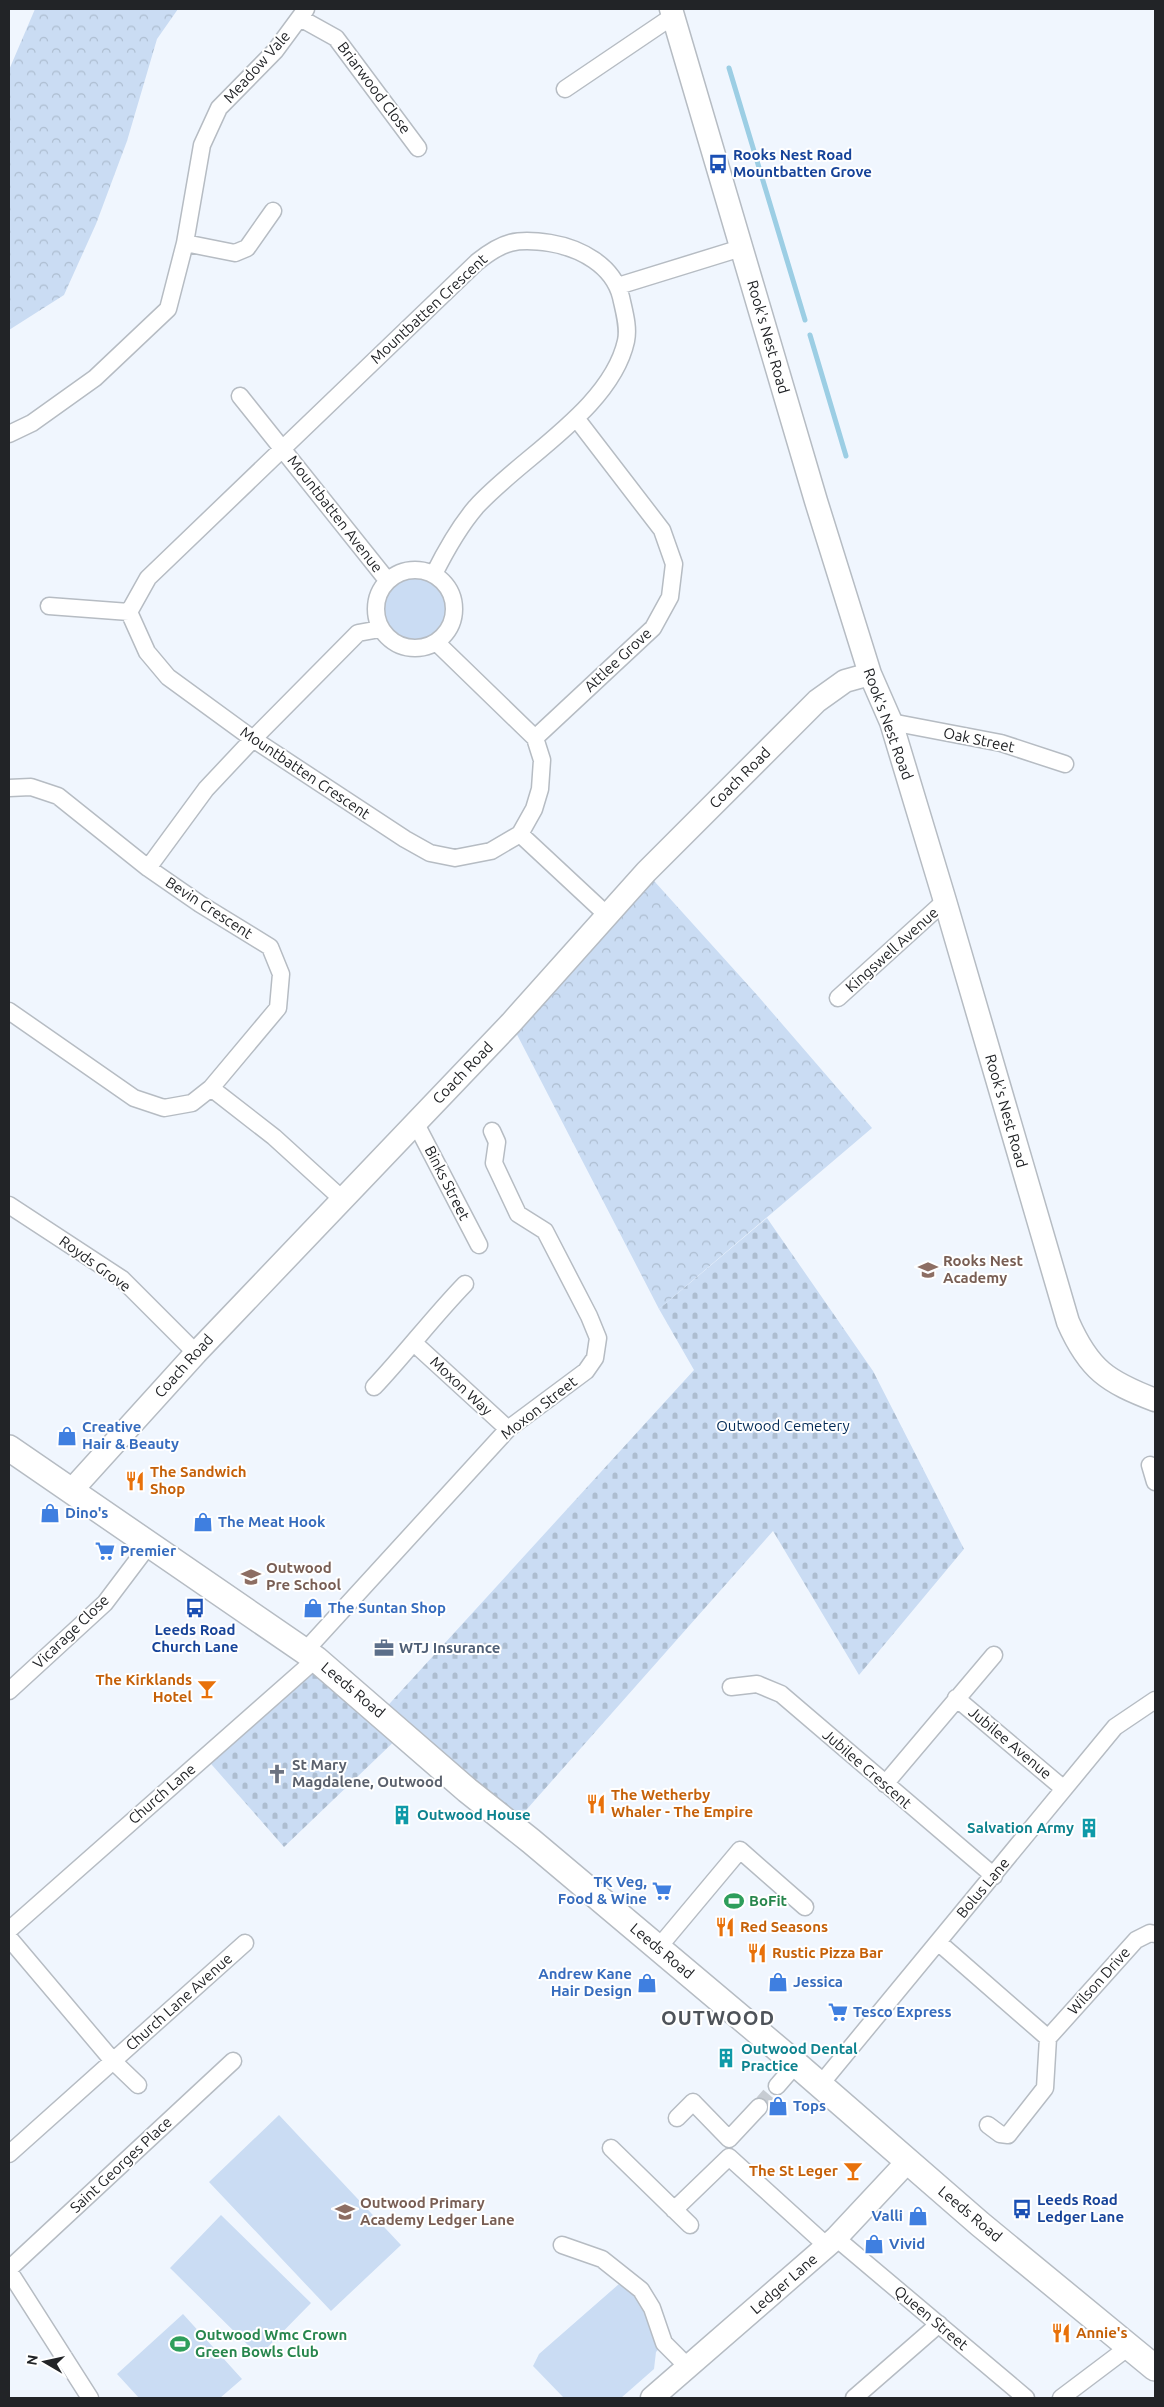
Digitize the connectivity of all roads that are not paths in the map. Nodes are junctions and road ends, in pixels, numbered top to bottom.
1 (672, 12) edge
2 (303, 13) edge
3 (565, 89) dead end
4 (418, 148) dead end
5 (273, 211) dead end
6 (185, 243) junction
7 (741, 248) junction
8 (618, 286) junction
9 (240, 396) dead end
10 (576, 418) junction
11 (9, 434) edge
12 (282, 448) junction
13 (434, 574) junction
14 (387, 580) junction
15 (49, 606) dead end
16 (129, 612) junction
17 (380, 629) junction
18 (436, 642) junction
19 (870, 674) junction
20 (891, 722) junction
21 (535, 738) junction
22 (252, 739) junction
23 (1065, 764) dead end
24 (9, 788) edge
25 (520, 834) junction
26 (148, 868) junction
27 (945, 901) junction
28 (607, 915) junction
29 (838, 998) dead end
30 (9, 1011) edge
31 (211, 1088) junction
32 (415, 1122) junction
33 (492, 1131) dead end
34 (341, 1198) junction
35 (9, 1205) edge
36 (479, 1245) dead end
37 (465, 1284) dead end
38 (414, 1343) junction
39 (196, 1352) junction
40 (374, 1387) dead end
41 (1155, 1400) edge
42 (508, 1429) junction
43 (9, 1448) edge
44 (1150, 1465) dead end
45 (1155, 1482) edge
46 (71, 1491) junction
47 (148, 1546) junction
48 (310, 1655) junction
49 (994, 1655) dead end
50 (731, 1687) dead end
51 (9, 1691) edge
52 (956, 1698) junction
53 (1155, 1700) edge
54 (885, 1784) junction
55 (1064, 1789) junction
56 (994, 1876) junction
57 (805, 1907) dead end
58 (9, 1930) edge
59 (1155, 1934) edge
60 (9, 1938) edge
61 (245, 1942) dead end
62 (938, 1942) junction
63 (658, 1948) junction
64 (1048, 2038) junction
65 (113, 2061) junction
66 (233, 2061) dead end
67 (796, 2064) junction
68 (138, 2085) dead end
69 (820, 2085) junction
70 (777, 2086) tunnel mouth
71 (759, 2107) tunnel mouth
72 (677, 2118) dead end
73 (988, 2125) dead end
74 (611, 2148) dead end
75 (9, 2154) edge
76 (908, 2161) junction
77 (674, 2210) junction
78 (690, 2226) dead end
79 (832, 2242) junction
80 (562, 2245) dead end
81 (9, 2270) edge
82 (939, 2324) junction
83 (1130, 2346) junction
84 (688, 2367) junction
85 (1155, 2368) edge
86 (90, 2398) edge
87 (652, 2398) edge
88 (854, 2398) edge
89 (1026, 2398) edge
90 (1061, 2398) edge

1 - 3 street
1 - 7 street, Rook's Nest Road
2 - 4 street, Briarwood Close
2 - 6 street, Meadow Vale
5 - 6 street
6 - 11 street, Meadow Vale
7 - 8 street
7 - 19 street, Rook's Nest Road
8 - 10 street, Mountbatten Crescent
8 - 12 street, Mountbatten Crescent
9 - 12 street
10 - 13 street, Mountbatten Crescent
10 - 21 street, Attlee Grove
12 - 14 street, Mountbatten Avenue
12 - 16 street, Mountbatten Crescent
13 - 14 street, Mountbatten Avenue
13 - 18 street
14 - 17 street, Mountbatten Avenue
15 - 16 street
16 - 22 street, Mountbatten Crescent
17 - 18 street
17 - 22 street
18 - 21 street, Mountbatten Crescent
19 - 20 street, Rook's Nest Road
19 - 28 street, Coach Road
20 - 23 street, Oak Street
20 - 27 street, Rook's Nest Road
21 - 25 street, Mountbatten Crescent
22 - 25 street, Mountbatten Crescent
22 - 26 street
24 - 26 street, Bevin Crescent
25 - 28 street
26 - 31 street, Bevin Crescent
27 - 29 street, Kingswell Avenue
27 - 41 street, Rook's Nest Road
28 - 32 street, Coach Road
30 - 31 street, Bevin Crescent
31 - 34 street
32 - 34 street, Coach Road
32 - 36 street, Binks Street
33 - 42 street, Moxon Street
34 - 39 street, Coach Road
35 - 39 street, Royds Grove
37 - 38 street
38 - 40 street
38 - 42 street, Moxon Way
39 - 46 street, Coach Road
42 - 48 street, Moxon Street
43 - 46 main road, Leeds Road
44 - 45 street
46 - 47 main road, Leeds Road
47 - 48 main road, Leeds Road
47 - 51 street, Vicarage Close
48 - 58 street, Church Lane
48 - 63 main road, Leeds Road
49 - 52 street, Jubilee Avenue
50 - 54 street, Jubilee Crescent
52 - 54 street, Jubilee Avenue
52 - 55 street, Jubilee Avenue
53 - 55 street, Bolus Lane
54 - 56 street, Jubilee Crescent
55 - 56 street, Bolus Lane
56 - 62 street, Bolus Lane
57 - 63 street
59 - 64 street, Wilson Drive
60 - 65 street, Church Lane Avenue
61 - 65 street, Church Lane Avenue
62 - 64 street
62 - 69 street, Bolus Lane
63 - 67 main road, Leeds Road
64 - 73 street
65 - 68 street, Church Lane Avenue
65 - 75 street, Church Lane Avenue
66 - 81 street, Saint Georges Place
67 - 69 main road, Leeds Road
67 - 70 street
69 - 76 main road, Leeds Road
71 - 72 street
74 - 77 street
76 - 79 street, Ledger Lane
76 - 83 main road, Leeds Road
77 - 78 street
77 - 79 street, Queen Street
79 - 82 street, Queen Street
79 - 84 street, Ledger Lane
80 - 84 street
81 - 86 street
82 - 88 street
82 - 89 street, Queen Street
83 - 85 main road, Leeds Road
83 - 90 street
84 - 87 street, Ledger Lane

